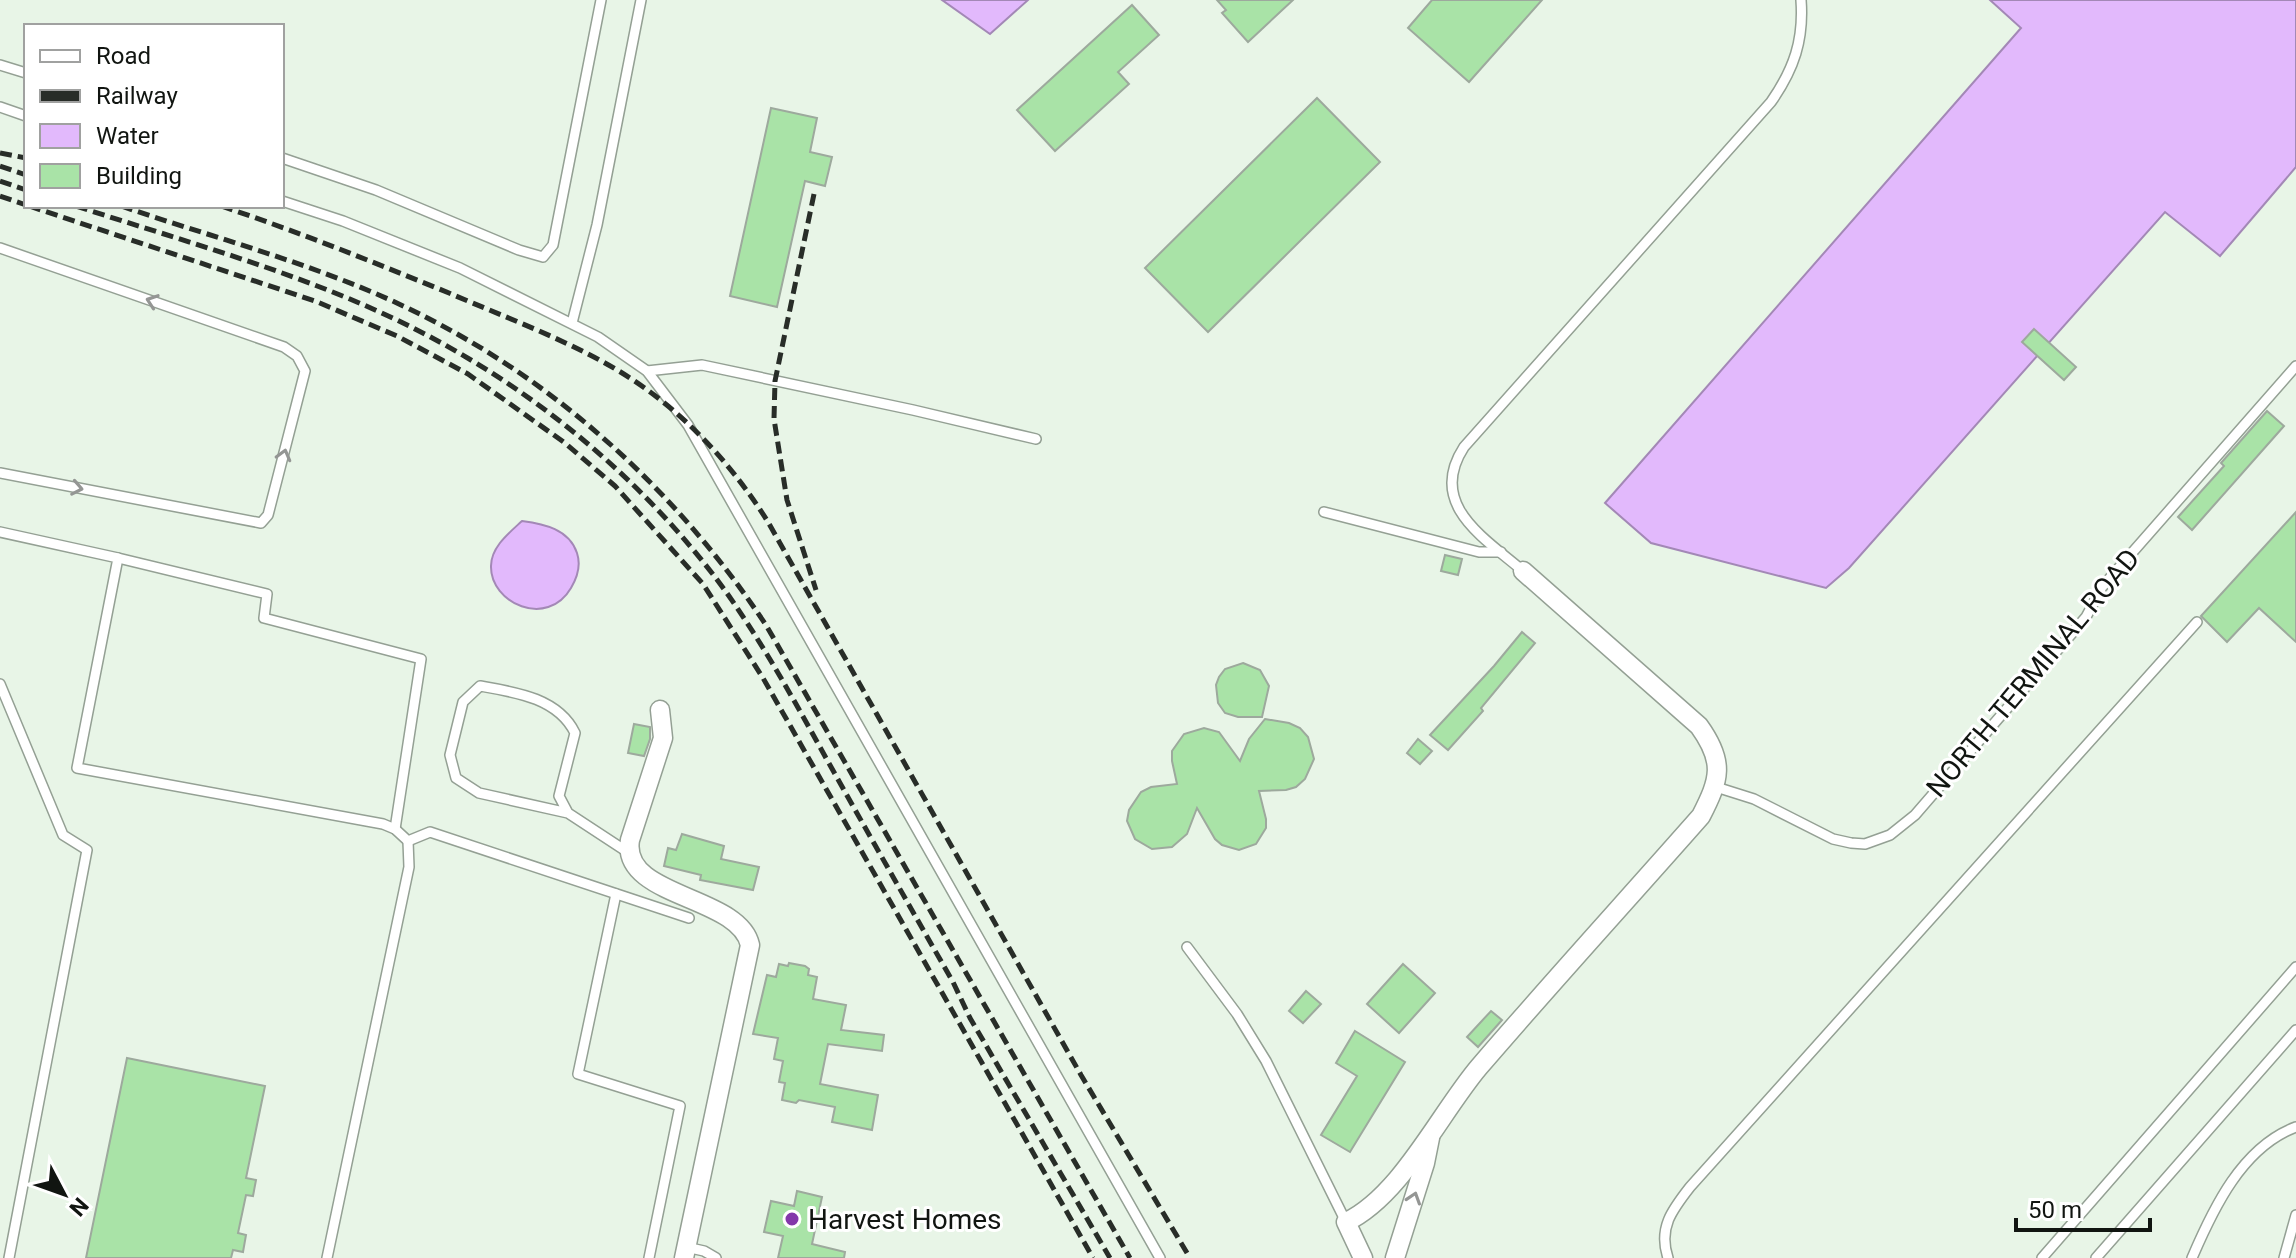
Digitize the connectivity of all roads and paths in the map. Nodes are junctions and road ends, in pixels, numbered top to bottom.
1 (601, 0) edge
2 (641, 0) edge
3 (1801, 0) edge
4 (0, 65) edge
5 (24, 72) edge
6 (0, 107) edge
7 (24, 115) edge
8 (284, 159) edge
9 (284, 202) edge
10 (0, 248) edge
11 (572, 323) junction
12 (2296, 366) edge
13 (647, 371) junction
14 (1036, 439) dead end
15 (0, 473) edge
16 (1324, 512) dead end
17 (0, 532) edge
18 (1501, 552) junction
19 (118, 558) junction
20 (1523, 571) joint
21 (2197, 622) dead end
22 (0, 684) edge
23 (660, 710) dead end
24 (1716, 787) junction
25 (568, 813) junction
26 (395, 829) junction
27 (408, 841) junction
28 (629, 853) junction
29 (616, 894) junction
30 (689, 918) dead end
31 (1187, 947) dead end
32 (2296, 967) edge
33 (2296, 1030) edge
34 (2296, 1127) edge
35 (1430, 1137) junction
36 (2296, 1215) edge
37 (1346, 1222) junction
38 (685, 1253) edge
39 (9, 1258) edge
40 (327, 1258) edge
41 (649, 1258) edge
42 (716, 1258) edge
43 (1160, 1258) edge
44 (1363, 1258) edge
45 (1395, 1258) edge
46 (1668, 1258) edge
47 (2042, 1258) edge
48 (2096, 1258) edge
49 (2192, 1258) edge
50 (2284, 1258) edge

1 - 8 lane
2 - 11 lane
3 - 18 lane
4 - 5 lane
6 - 7 lane
9 - 11 lane
15 -> 10 lane
11 - 13 lane
12 - 24 lane, NORTH TERMINAL ROAD
13 - 14 lane
13 - 43 lane
16 - 18 lane
17 - 19 lane
18 - 20 lane
19 - 26 lane
19 - 26 lane
20 - 24 street
21 - 46 lane
22 - 39 lane
23 - 28 street
24 - 35 street
25 - 25 lane
25 - 28 lane
26 - 27 lane
27 - 29 lane
27 - 40 lane
28 - 38 street
29 - 30 lane
29 - 41 lane
31 - 37 lane
32 - 47 lane
33 - 48 lane
34 - 49 lane
35 - 37 street
45 -> 35 street
36 - 50 lane
37 - 44 street
38 - 42 lane

